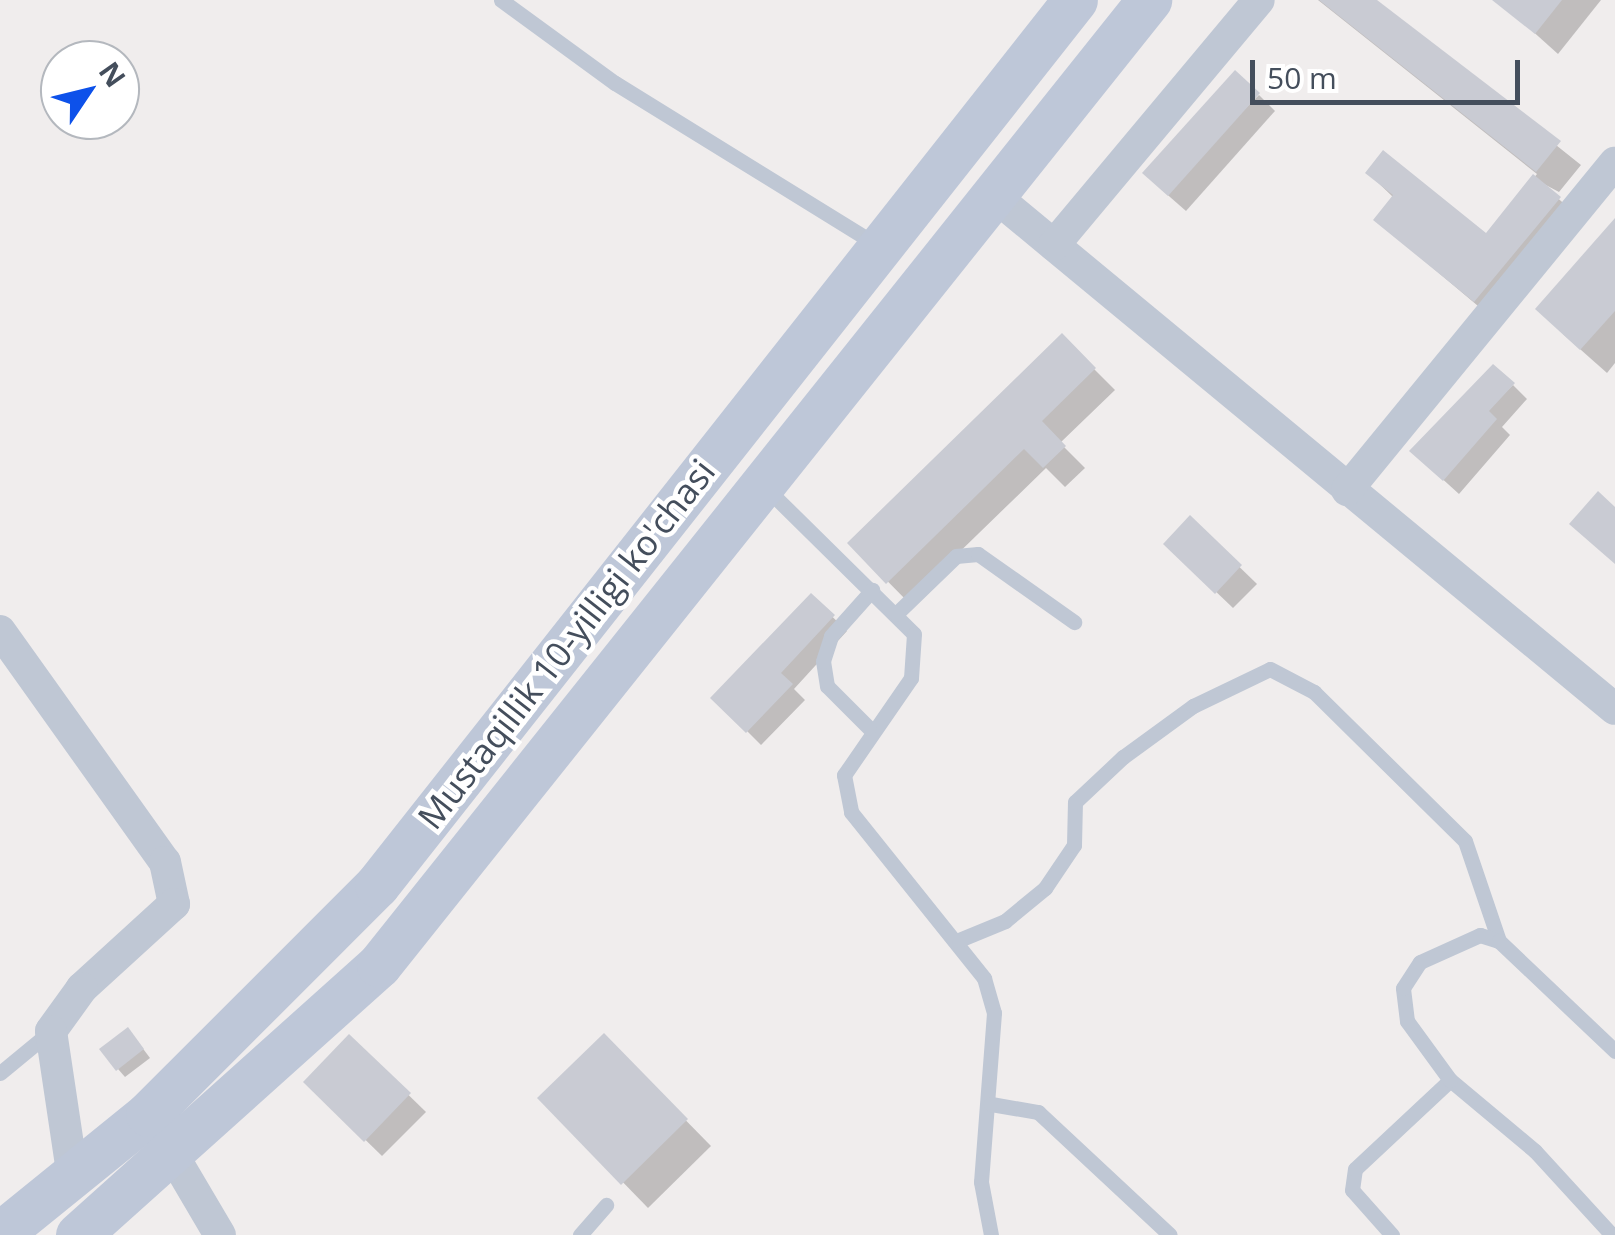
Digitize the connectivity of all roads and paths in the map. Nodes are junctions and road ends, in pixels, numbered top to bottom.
1 (502, 0) edge
2 (1075, 0) edge
3 (1149, 0) edge
4 (1260, 0) edge
5 (1615, 163) edge
6 (992, 194) junction
7 (1054, 245) junction
8 (879, 246) junction
9 (761, 482) junction
10 (1347, 490) junction
11 (872, 590) junction
12 (896, 614) junction
13 (1074, 622) dead end
14 (2, 637) edge
15 (1615, 709) edge
16 (870, 728) junction
17 (958, 940) junction
18 (1500, 941) junction
19 (51, 1030) junction
20 (1615, 1051) edge
21 (0, 1073) edge
22 (1450, 1080) junction
23 (991, 1104) junction
24 (159, 1133) junction
25 (72, 1171) junction
26 (606, 1205) dead end
27 (988, 1233) edge
28 (0, 1234) edge
29 (78, 1235) edge
30 (220, 1235) edge
31 (580, 1235) edge
32 (1170, 1235) edge
33 (1392, 1235) edge
34 (1612, 1235) edge

1 - 8 lane
2 - 8 main road, Mustaqillik 10-yilligi ko'chasi
3 - 6 main road, Mustaqillik 10-yilligi ko'chasi
4 - 7 street
5 - 10 street
6 - 7 street
6 - 9 main road, Mustaqillik 10-yilligi ko'chasi
7 - 10 street
8 - 24 main road, Mustaqillik 10-yilligi ko'chasi
9 - 11 lane
9 - 24 main road, Mustaqillik 10-yilligi ko'chasi
10 - 15 street
11 - 12 lane
11 - 16 lane
12 - 13 lane
12 - 16 lane
14 - 19 street
16 - 17 lane
17 - 18 lane
17 - 23 lane
18 - 20 lane
18 - 22 lane
19 - 21 lane
19 - 25 street
22 - 33 lane
22 - 34 lane
23 - 27 lane
23 - 32 lane
24 - 25 main road, Mustaqillik 10-yilligi ko'chasi
24 - 29 main road, Mustaqillik 10-yilligi ko'chasi
24 - 30 street
25 - 28 main road, Mustaqillik 10-yilligi ko'chasi
26 - 31 lane

